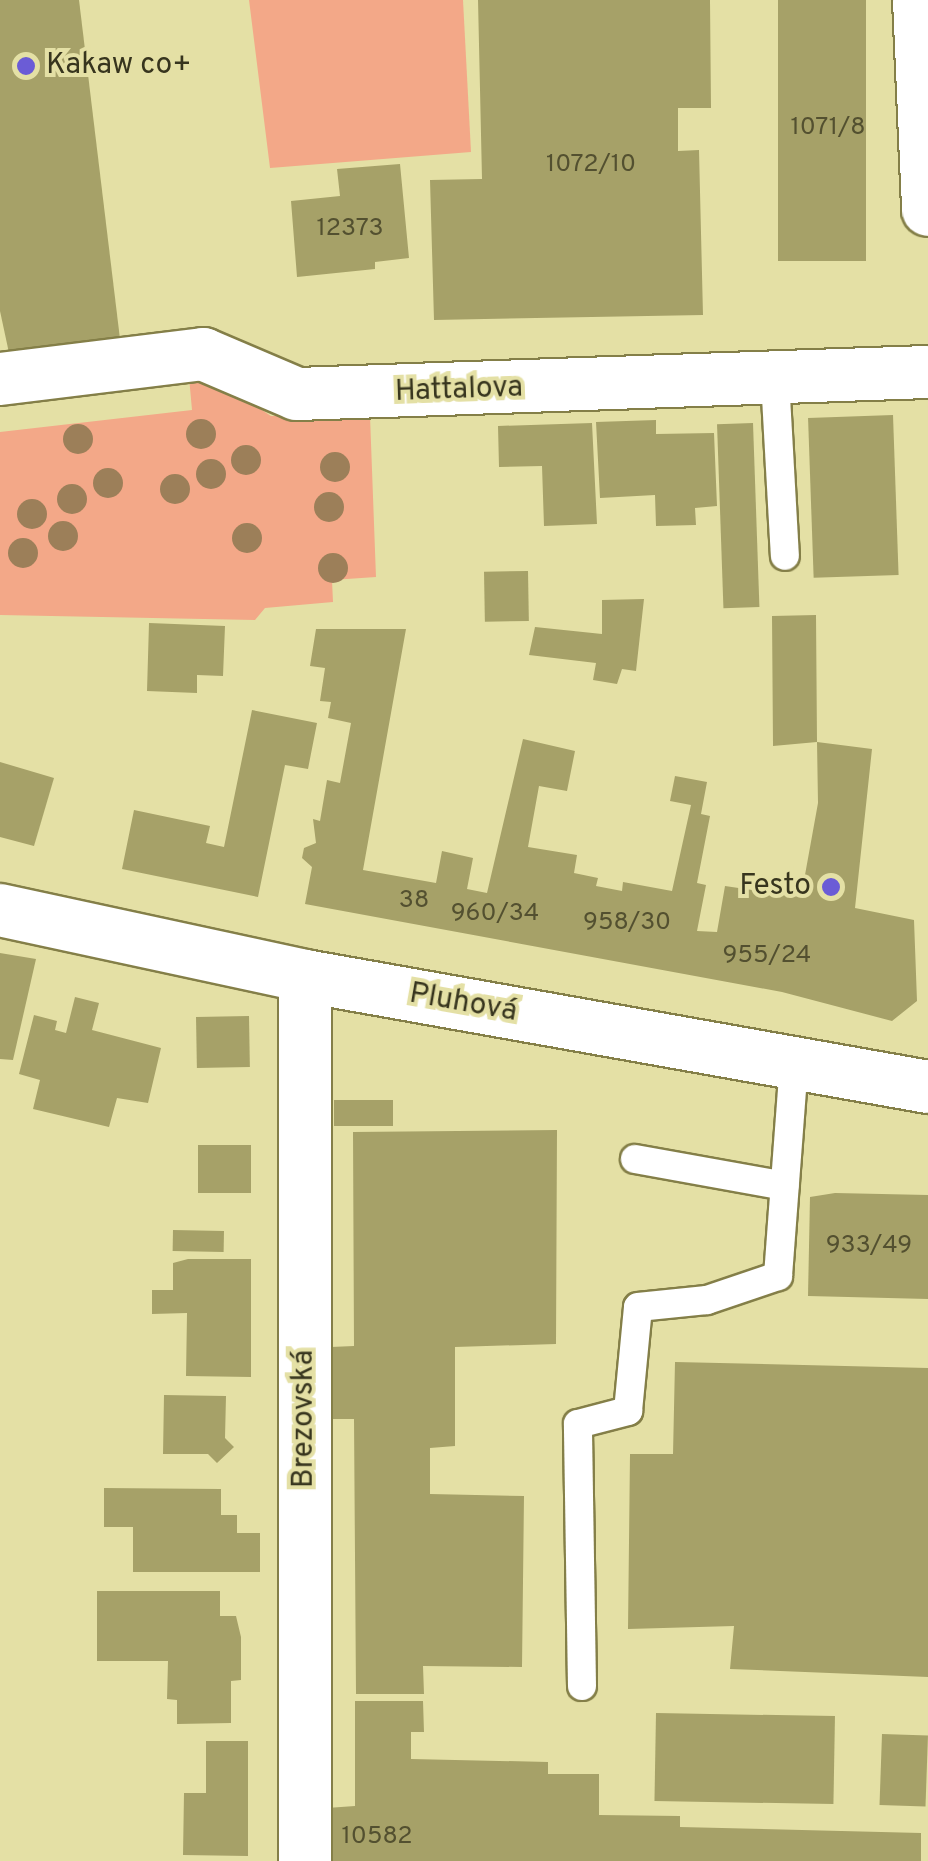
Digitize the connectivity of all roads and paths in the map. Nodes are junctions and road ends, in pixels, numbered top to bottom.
1 (919, 0) edge
2 (928, 210) edge
3 (928, 372) edge
4 (0, 379) edge
5 (775, 379) junction
6 (785, 556) dead end
7 (0, 910) edge
8 (305, 976) junction
9 (794, 1063) junction
10 (928, 1087) edge
11 (635, 1159) dead end
12 (785, 1186) junction
13 (582, 1686) dead end
14 (304, 1861) edge

1 - 2 street
3 - 5 street, Hattalova
4 - 5 street, Hattalova
5 - 6 lane
7 - 8 street, Pluhová
8 - 9 street, Pluhová
8 - 14 street, Brezovská
9 - 10 street, Pluhová
9 - 12 lane
11 - 12 lane
12 - 13 lane

